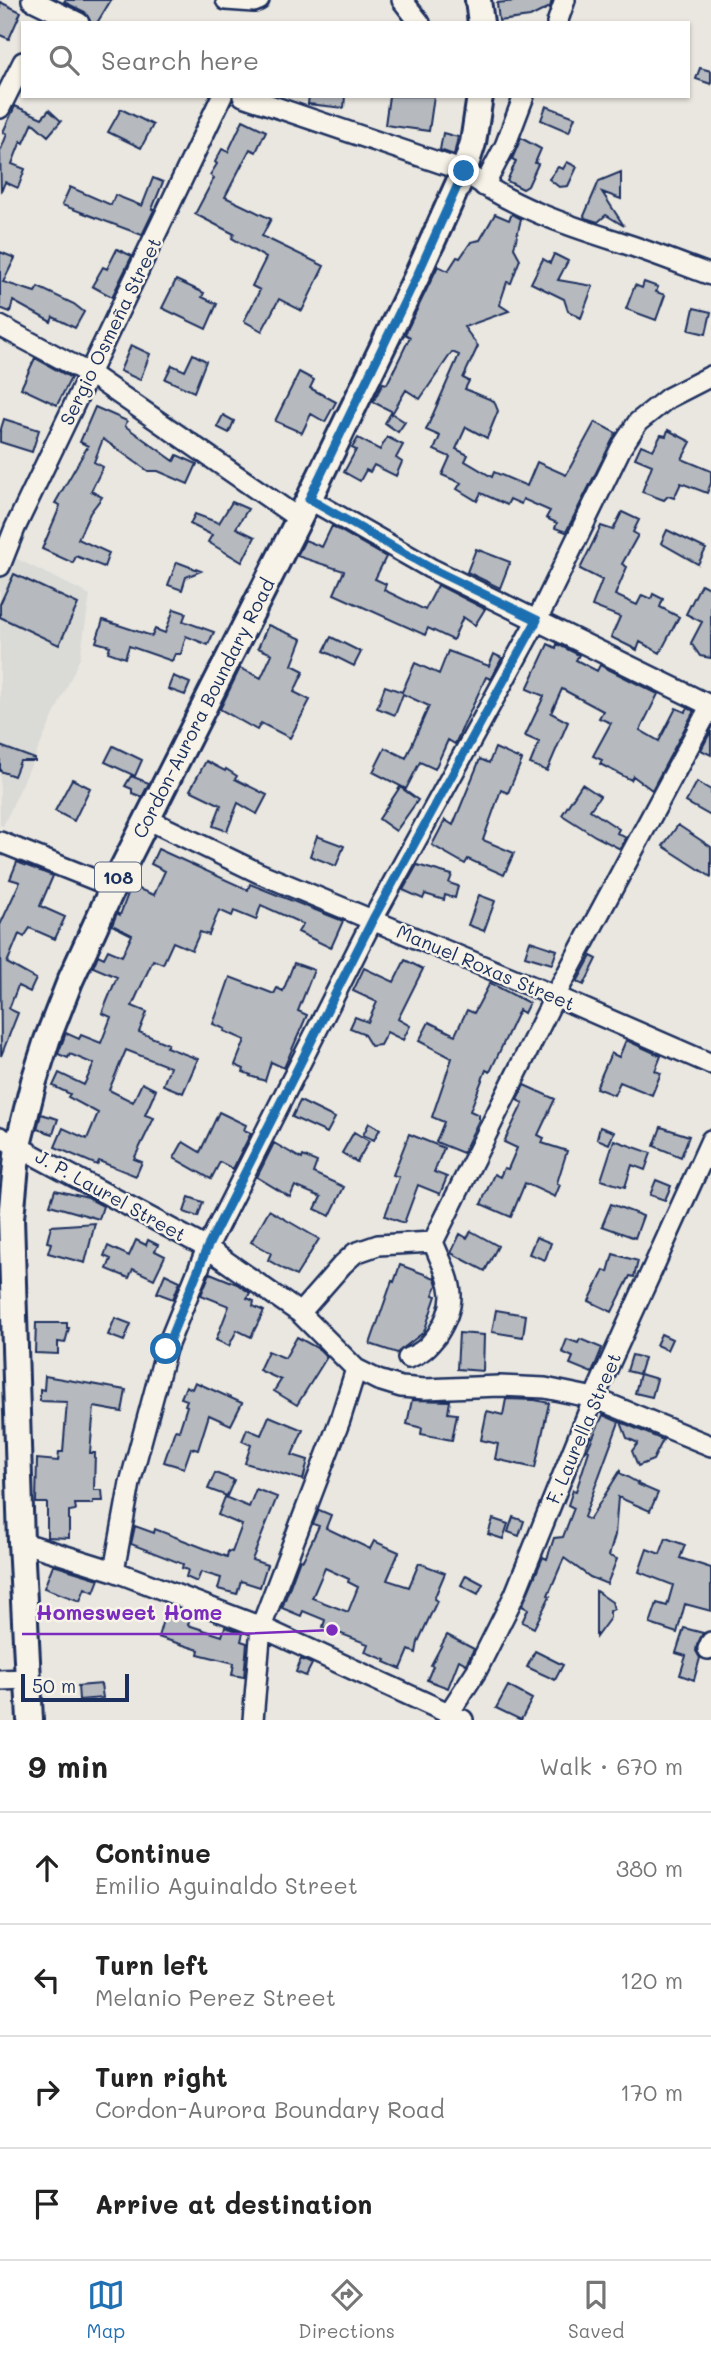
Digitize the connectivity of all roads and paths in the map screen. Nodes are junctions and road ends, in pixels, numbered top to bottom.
1 (226, 0) edge
2 (259, 0) edge
3 (402, 0) edge
4 (478, 0) edge
5 (565, 0) edge
6 (44, 8) edge
7 (74, 21) edge
8 (418, 21) edge
9 (481, 21) edge
10 (558, 21) edge
11 (21, 66) edge
12 (221, 98) edge
13 (249, 98) edge
14 (479, 98) edge
15 (523, 98) edge
16 (0, 107) edge
17 (464, 171) junction
18 (485, 186) junction
19 (711, 275) edge
20 (0, 326) edge
21 (90, 374) junction
22 (711, 376) edge
23 (304, 508) junction
24 (0, 566) edge
25 (537, 620) junction
26 (711, 705) edge
27 (147, 819) junction
28 (0, 842) edge
29 (113, 887) junction
30 (373, 919) junction
31 (555, 996) junction
32 (711, 1064) edge
33 (711, 1140) edge
34 (9, 1141) edge
35 (433, 1242) junction
36 (207, 1248) junction
37 (300, 1313) junction
38 (408, 1358) dead end
39 (356, 1369) junction
40 (594, 1398) junction
41 (711, 1446) edge
42 (21, 1542) junction
43 (114, 1571) junction
44 (261, 1627) junction
45 (27, 1679) junction
46 (0, 1680) edge
47 (456, 1717) edge
48 (30, 1720) edge
49 (253, 1720) edge

1 - 2 street
3 - 8 street
4 - 9 main road
5 - 10 street
6 - 7 street
11 - 16 street
12 - 21 street, Sergio Osmeña Street
13 - 17 street
14 - 17 main road, Cordon-Aurora Boundary Road / 108
15 - 18 street
17 - 18 street
17 - 23 main road, Cordon-Aurora Boundary Road / 108
18 - 19 street
20 - 21 street
21 - 23 street
21 - 24 street, Sergio Osmeña Street
22 - 25 street
23 - 25 street
23 - 27 main road, Cordon-Aurora Boundary Road / 108
25 - 26 street
25 - 30 street
26 - 31 street
27 - 29 main road, Cordon-Aurora Boundary Road / 108
27 - 30 street, Manuel Roxas Street
28 - 29 street
29 - 34 main road, Cordon-Aurora Boundary Road / 108
30 - 31 street, Manuel Roxas Street
30 - 36 street
31 - 32 street, Manuel Roxas Street
31 - 35 street
33 - 40 street, F. Laurella Street
34 - 36 street, J. P. Laurel Street
34 - 42 main road, Cordon-Aurora Boundary Road / 108
35 - 37 street
35 - 38 street
36 - 37 street, J. P. Laurel Street
36 - 43 street
37 - 39 street, J. P. Laurel Street
39 - 40 street, J. P. Laurel Street
39 - 44 street
40 - 41 street, J. P. Laurel Street
40 - 47 street, F. Laurella Street
42 - 43 street
42 - 45 main road, Cordon-Aurora Boundary Road / 108
43 - 44 street
44 - 47 street
44 - 49 street
45 - 46 street
45 - 48 main road, Cordon-Aurora Boundary Road / 108

